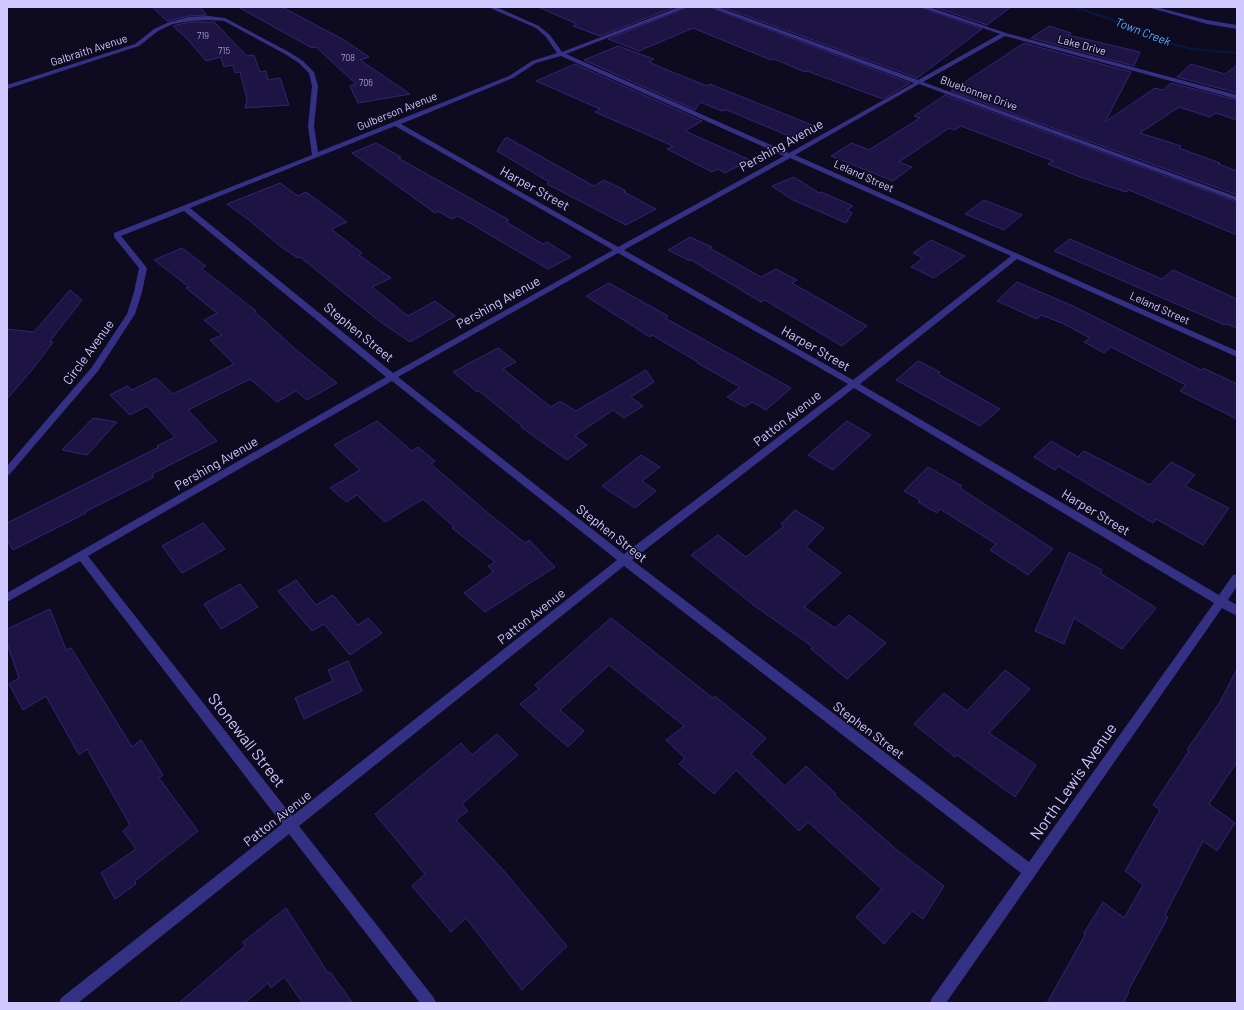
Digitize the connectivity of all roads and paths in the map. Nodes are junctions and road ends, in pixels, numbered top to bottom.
1 (491, 7) edge
2 (684, 7) edge
3 (713, 7) edge
4 (924, 7) edge
5 (1150, 7) edge
6 (1237, 27) edge
7 (1004, 34) junction
8 (561, 54) junction
9 (919, 82) junction
10 (7, 87) edge
11 (1237, 97) edge
12 (395, 123) junction
13 (790, 155) junction
14 (315, 156) junction
15 (1237, 199) edge
16 (185, 208) junction
17 (117, 235) joint
18 (618, 250) junction
19 (1016, 256) junction
20 (1237, 354) edge
21 (392, 377) junction
22 (854, 384) junction
23 (7, 472) edge
24 (82, 556) junction
25 (624, 560) junction
26 (1237, 578) edge
27 (7, 598) edge
28 (1221, 601) junction
29 (1237, 611) edge
30 (291, 824) junction
31 (1030, 871) junction
32 (66, 1003) edge
33 (429, 1003) edge
34 (938, 1003) edge

1 - 8 street, Leland Street
2 - 8 street, Gulberson Avenue
3 - 9 street, Bluebonnet Drive
4 - 7 street, Lake Drive
5 - 6 street
7 - 9 street, Pershing Avenue
7 - 11 street, Lake Drive
8 - 12 street, Gulberson Avenue
8 - 13 street, Leland Street
9 - 13 street, Pershing Avenue
9 - 15 street, Bluebonnet Drive
10 - 14 street, Galbraith Avenue
12 - 14 street, Gulberson Avenue
12 - 18 street, Harper Street
13 - 18 street, Pershing Avenue
13 - 19 street, Leland Street
14 - 16 street, Gulberson Avenue
16 - 17 street, Gulberson Avenue
16 - 21 street, Stephen Street
17 - 23 street, Circle Avenue
18 - 21 street, Pershing Avenue
18 - 22 street, Harper Street
19 - 20 street, Leland Street
19 - 22 street, Patton Avenue
21 - 24 street, Pershing Avenue
21 - 25 street, Stephen Street
22 - 25 street, Patton Avenue
22 - 28 street, Harper Street
24 - 27 street, Pershing Avenue
24 - 30 street, Stonewall Street
25 - 30 street, Patton Avenue
25 - 31 street, Stephen Street
26 - 28 street, North Lewis Avenue
28 - 29 street, Harper Street
28 - 31 street, North Lewis Avenue
30 - 32 street, Patton Avenue
30 - 33 street, Stonewall Street
31 - 34 street, North Lewis Avenue

